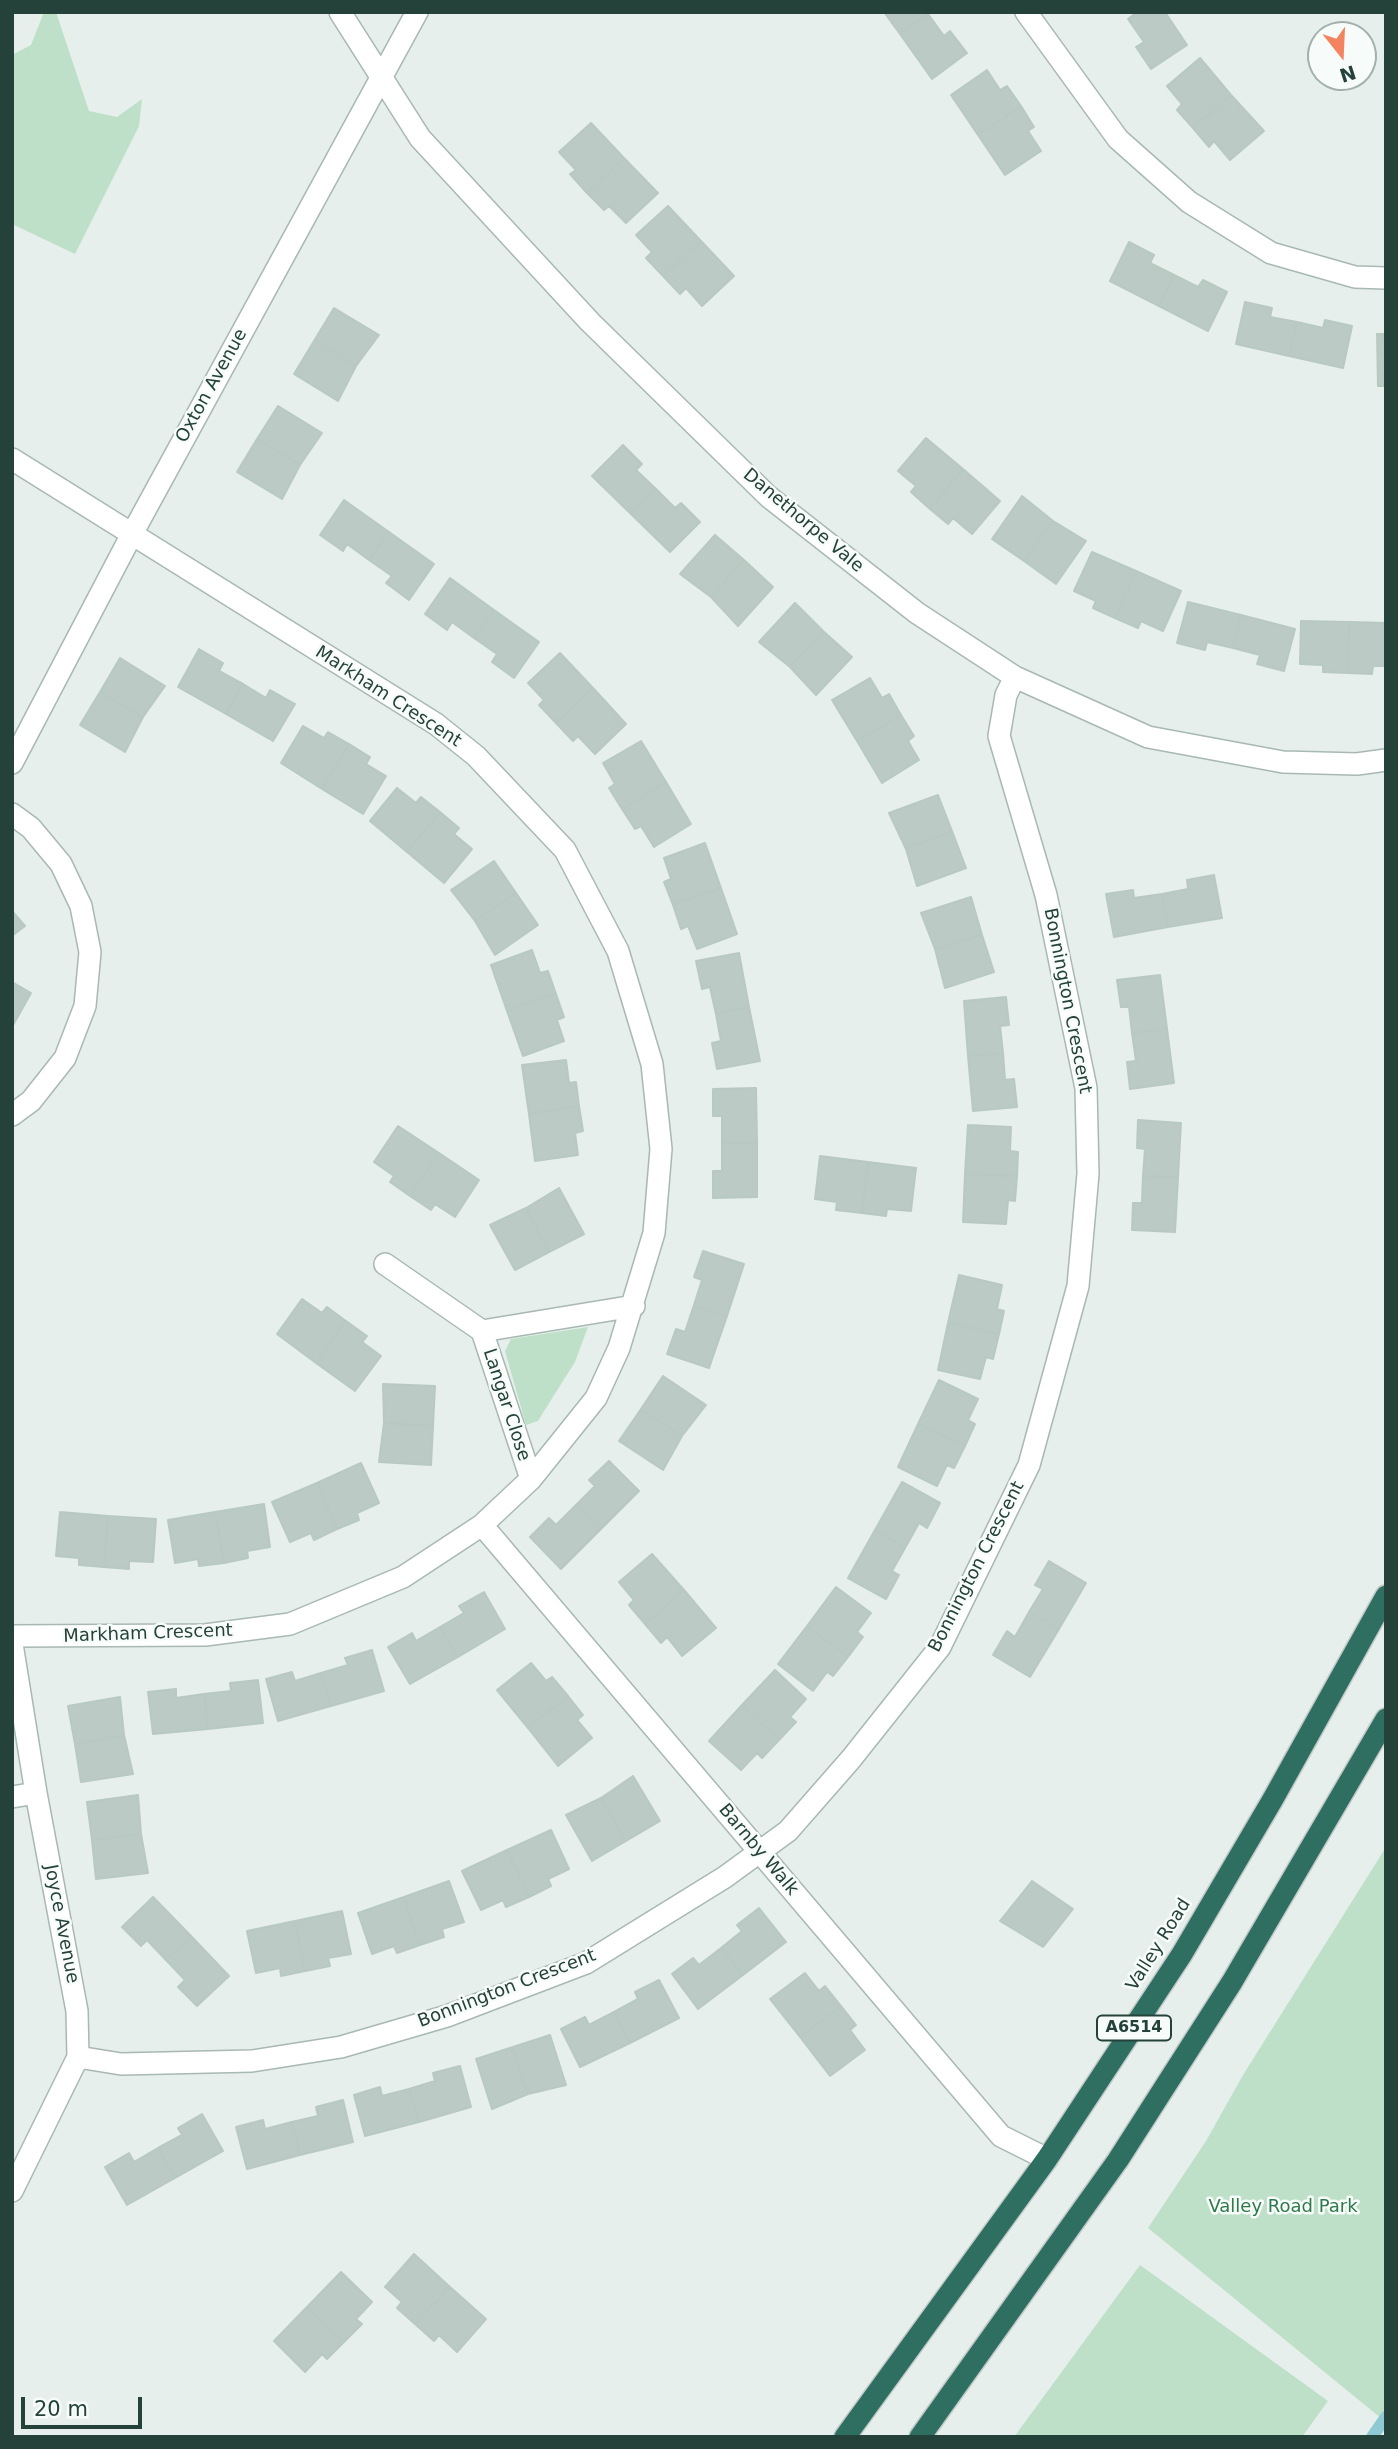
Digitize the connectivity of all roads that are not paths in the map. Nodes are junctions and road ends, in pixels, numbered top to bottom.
1 (340, 12) edge
2 (416, 12) edge
3 (1026, 12) edge
4 (380, 79) junction
5 (1386, 278) edge
6 (12, 459) edge
7 (132, 534) junction
8 (1015, 677) junction
9 (1386, 760) edge
10 (12, 763) edge
11 (12, 814) edge
12 (12, 1115) edge
13 (385, 1264) dead end
14 (634, 1306) junction
15 (482, 1331) junction
16 (531, 1479) junction
17 (482, 1525) junction
18 (1386, 1596) edge
19 (12, 1636) edge
20 (12, 1644) edge
21 (1386, 1719) edge
22 (36, 1793) junction
23 (12, 1797) edge
24 (758, 1851) junction
25 (78, 2057) junction
26 (1046, 2159) junction
27 (12, 2191) edge
28 (845, 2437) edge
29 (920, 2437) edge

1 - 4 street, Danethorpe Vale
2 - 4 street, Oxton Avenue
3 - 5 street
4 - 7 street, Oxton Avenue
4 - 8 street, Danethorpe Vale
6 - 7 street, Markham Crescent
7 - 10 street, Oxton Avenue
7 - 14 street, Markham Crescent
8 - 9 street, Danethorpe Vale
8 - 24 street, Bonnington Crescent
11 - 12 street
13 - 15 street, Langar Close
14 - 15 street, Langar Close
14 - 16 street, Markham Crescent
15 - 16 street, Langar Close
16 - 17 street, Markham Crescent
17 - 19 street, Markham Crescent
17 - 24 street, Barnby Walk
18 - 26 highway, Valley Road / A6514
20 - 22 street, Joyce Avenue
21 - 29 highway, A6514
22 - 23 street
22 - 25 street, Joyce Avenue
24 - 25 street, Bonnington Crescent
24 - 26 street, Barnby Walk
25 - 27 street, Joyce Avenue
26 - 28 highway, Valley Road / A6514

